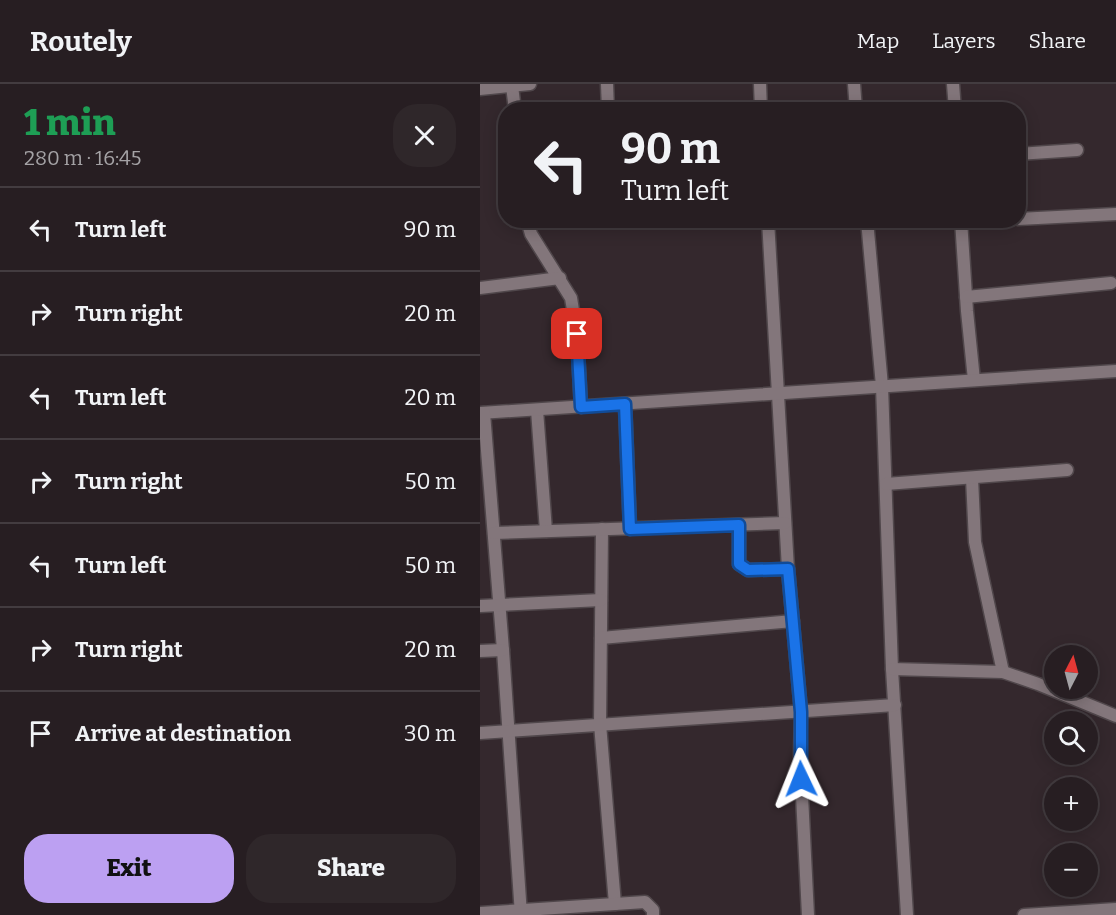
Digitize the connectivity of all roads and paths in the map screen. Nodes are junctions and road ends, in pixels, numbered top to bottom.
1 (530, 84) edge
2 (607, 84) edge
3 (760, 84) edge
4 (854, 84) edge
5 (953, 84) edge
6 (512, 86) junction
7 (480, 89) edge
8 (514, 102) edge
9 (608, 102) edge
10 (761, 102) edge
11 (855, 102) edge
12 (954, 102) edge
13 (1077, 150) dead end
14 (1026, 153) edge
15 (1116, 214) edge
16 (1026, 219) edge
17 (529, 228) edge
18 (768, 228) edge
19 (868, 228) edge
20 (961, 228) edge
21 (560, 278) junction
22 (1111, 283) dead end
23 (480, 288) edge
24 (966, 297) junction
25 (1116, 371) edge
26 (974, 380) junction
27 (882, 386) junction
28 (777, 393) junction
29 (625, 404) junction
30 (581, 407) junction
31 (537, 410) junction
32 (482, 413) edge
33 (1067, 470) dead end
34 (972, 478) junction
35 (886, 484) junction
36 (486, 501) edge
37 (785, 523) junction
38 (739, 525) junction
39 (602, 529) junction
40 (630, 529) junction
41 (546, 531) junction
42 (494, 533) junction
43 (788, 569) junction
44 (601, 600) junction
45 (480, 606) edge
46 (500, 606) junction
47 (793, 621) junction
48 (601, 638) junction
49 (503, 650) junction
50 (480, 651) edge
51 (892, 669) junction
52 (1003, 672) junction
53 (895, 705) junction
54 (801, 712) junction
55 (1116, 716) edge
56 (600, 724) junction
57 (509, 732) junction
58 (480, 733) edge
59 (615, 904) junction
60 (1116, 909) edge
61 (480, 913) edge
62 (521, 913) edge
63 (653, 915) edge
64 (808, 915) edge
65 (908, 915) edge
66 (1024, 915) edge

1 - 6 street
2 - 9 street
3 - 10 street
4 - 11 street
5 - 12 street
6 - 7 street
6 - 8 street
13 - 14 street
15 - 16 street
17 - 21 street
18 - 28 street
19 - 27 street
20 - 24 street
21 - 23 street
21 - 30 street
22 - 24 street
24 - 26 street
25 - 26 street
26 - 27 street
27 - 28 street
27 - 35 street
28 - 29 street
28 - 37 street
29 - 30 street
29 - 40 street
30 - 31 street
31 - 32 street
31 - 41 street
32 - 36 street
33 - 34 street
34 - 35 street
34 - 52 street
35 - 51 street
36 - 42 street
37 - 38 street
37 - 43 street
38 - 40 street
38 - 43 street
39 - 40 street
39 - 41 street
39 - 44 street
41 - 42 street
42 - 46 street
43 - 47 street
44 - 46 street
44 - 48 street
45 - 46 street
46 - 49 street
47 - 48 street
47 - 54 street
48 - 56 street
49 - 50 street
49 - 57 street
51 - 52 street
51 - 53 street
52 - 55 street
53 - 54 street
53 - 65 street
54 - 56 street
54 - 64 street
56 - 57 street
56 - 59 street
57 - 58 street
57 - 62 street
59 - 62 street
59 - 63 street
60 - 66 street
61 - 62 street

